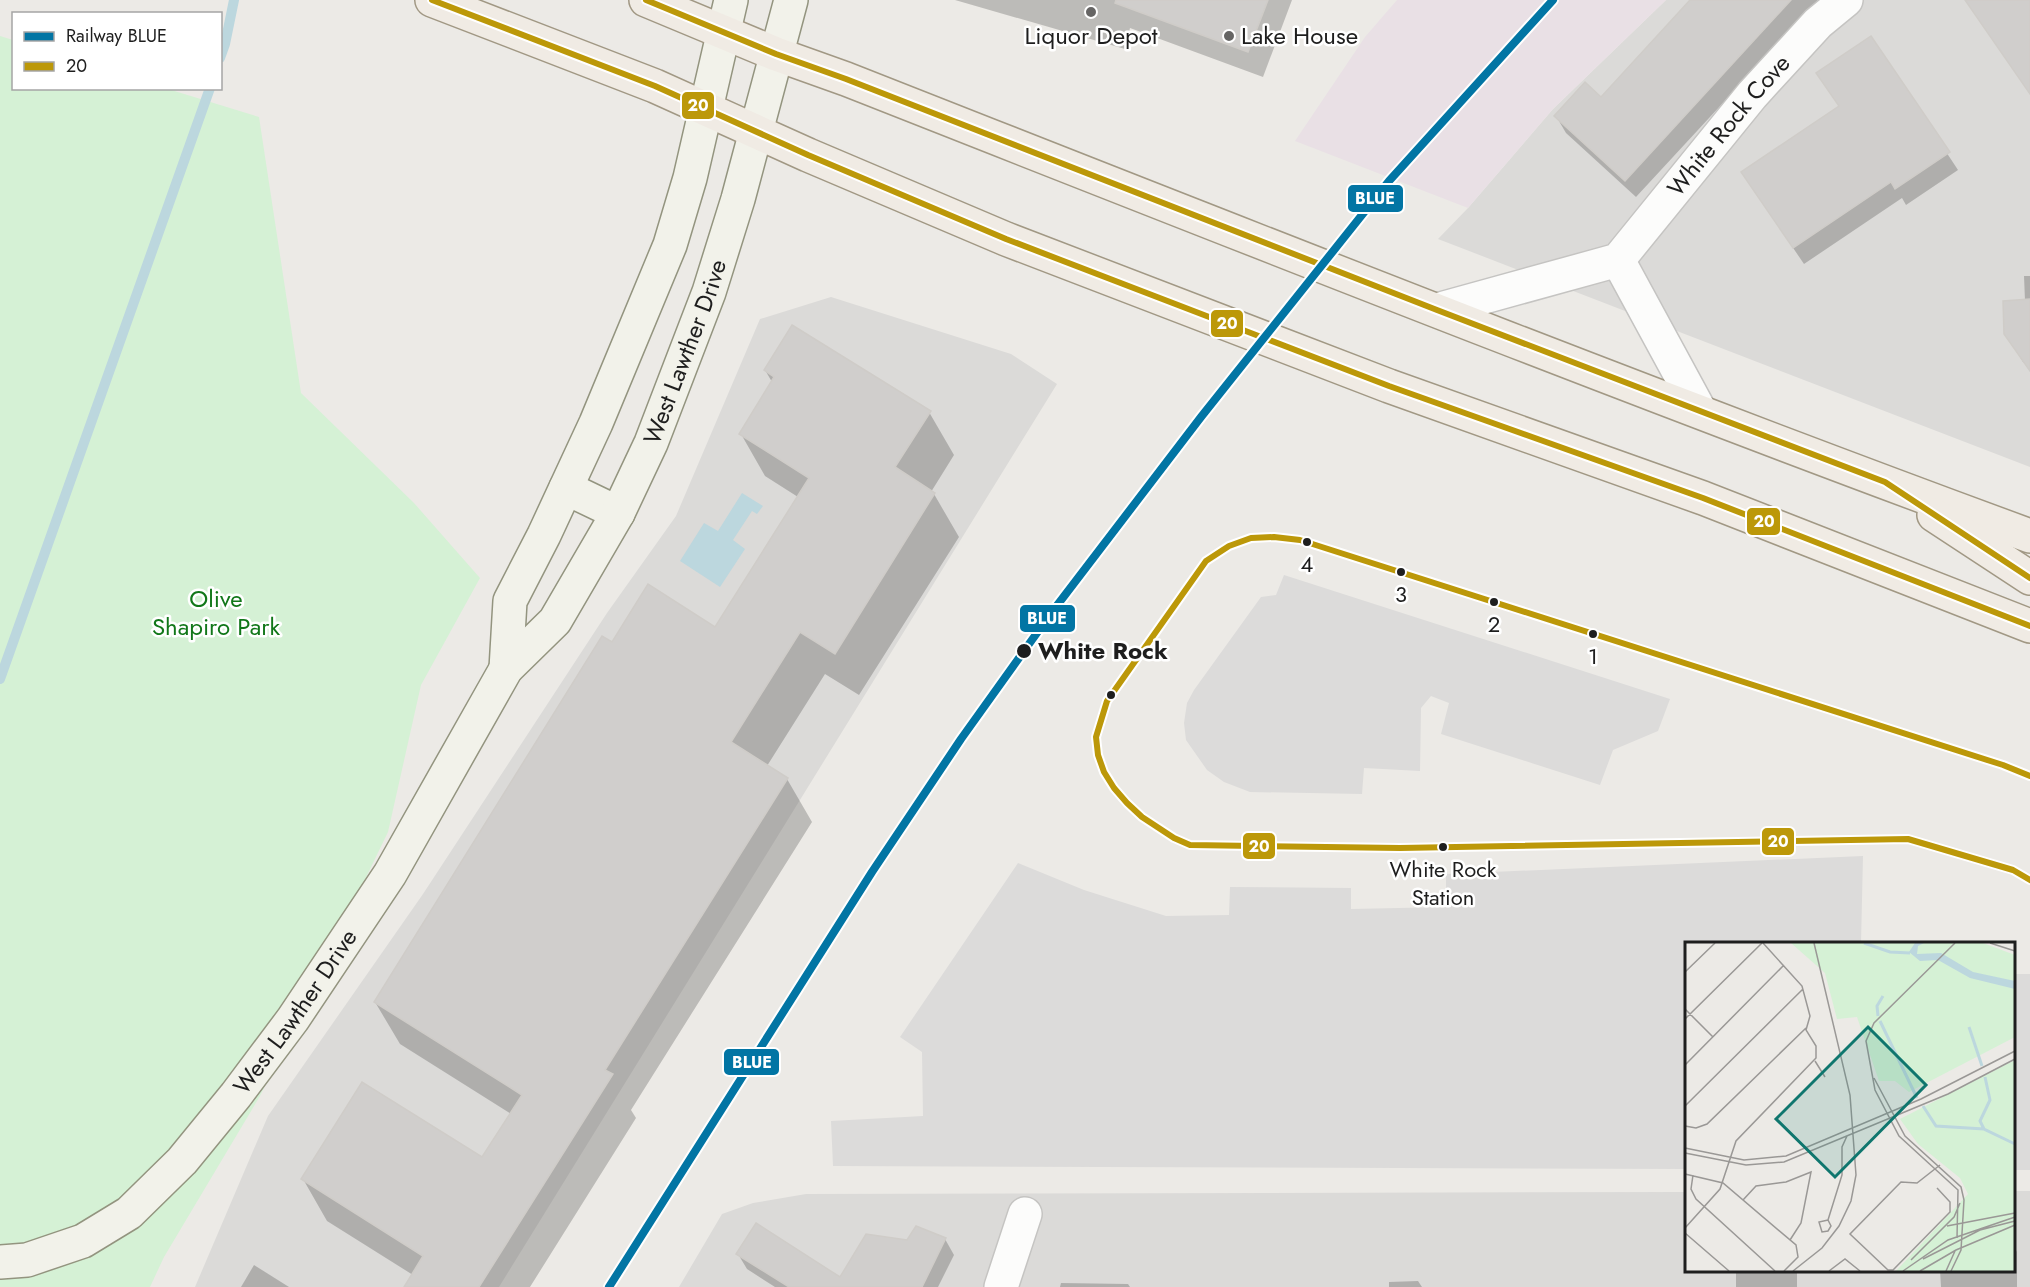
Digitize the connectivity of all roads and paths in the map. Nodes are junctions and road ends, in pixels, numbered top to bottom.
1 (432, 0) edge
2 (646, 0) edge
3 (731, 0) edge
4 (791, 0) edge
5 (1846, 0) edge
6 (723, 32) junction
7 (776, 54) junction
8 (705, 108) junction
9 (756, 132) junction
10 (1618, 260) junction
11 (1437, 310) junction
12 (1700, 411) junction
13 (1885, 483) junction
14 (566, 488) junction
15 (618, 513) junction
16 (2030, 536) edge
17 (2030, 578) edge
18 (2030, 626) edge
19 (506, 669) junction
20 (1025, 1214) dead end
21 (0, 1262) edge
22 (1001, 1287) edge

1 - 8 main road
2 - 6 main road
3 - 6 street, West Lawther Drive
4 - 7 street, West Lawther Drive
5 - 10 street, White Rock Cove
6 - 7 main road
6 - 8 street, West Lawther Drive
7 - 9 street, West Lawther Drive
7 - 11 main road
8 - 9 main road
8 - 14 street, West Lawther Drive
9 - 15 street, West Lawther Drive
9 - 18 main road
10 - 11 street
10 - 12 street
11 - 12 main road
12 - 13 main road
13 - 16 main road
13 - 17 main road
14 - 15 street
14 - 19 street, West Lawther Drive
15 - 19 street, West Lawther Drive
19 - 21 street, West Lawther Drive
20 - 22 street

